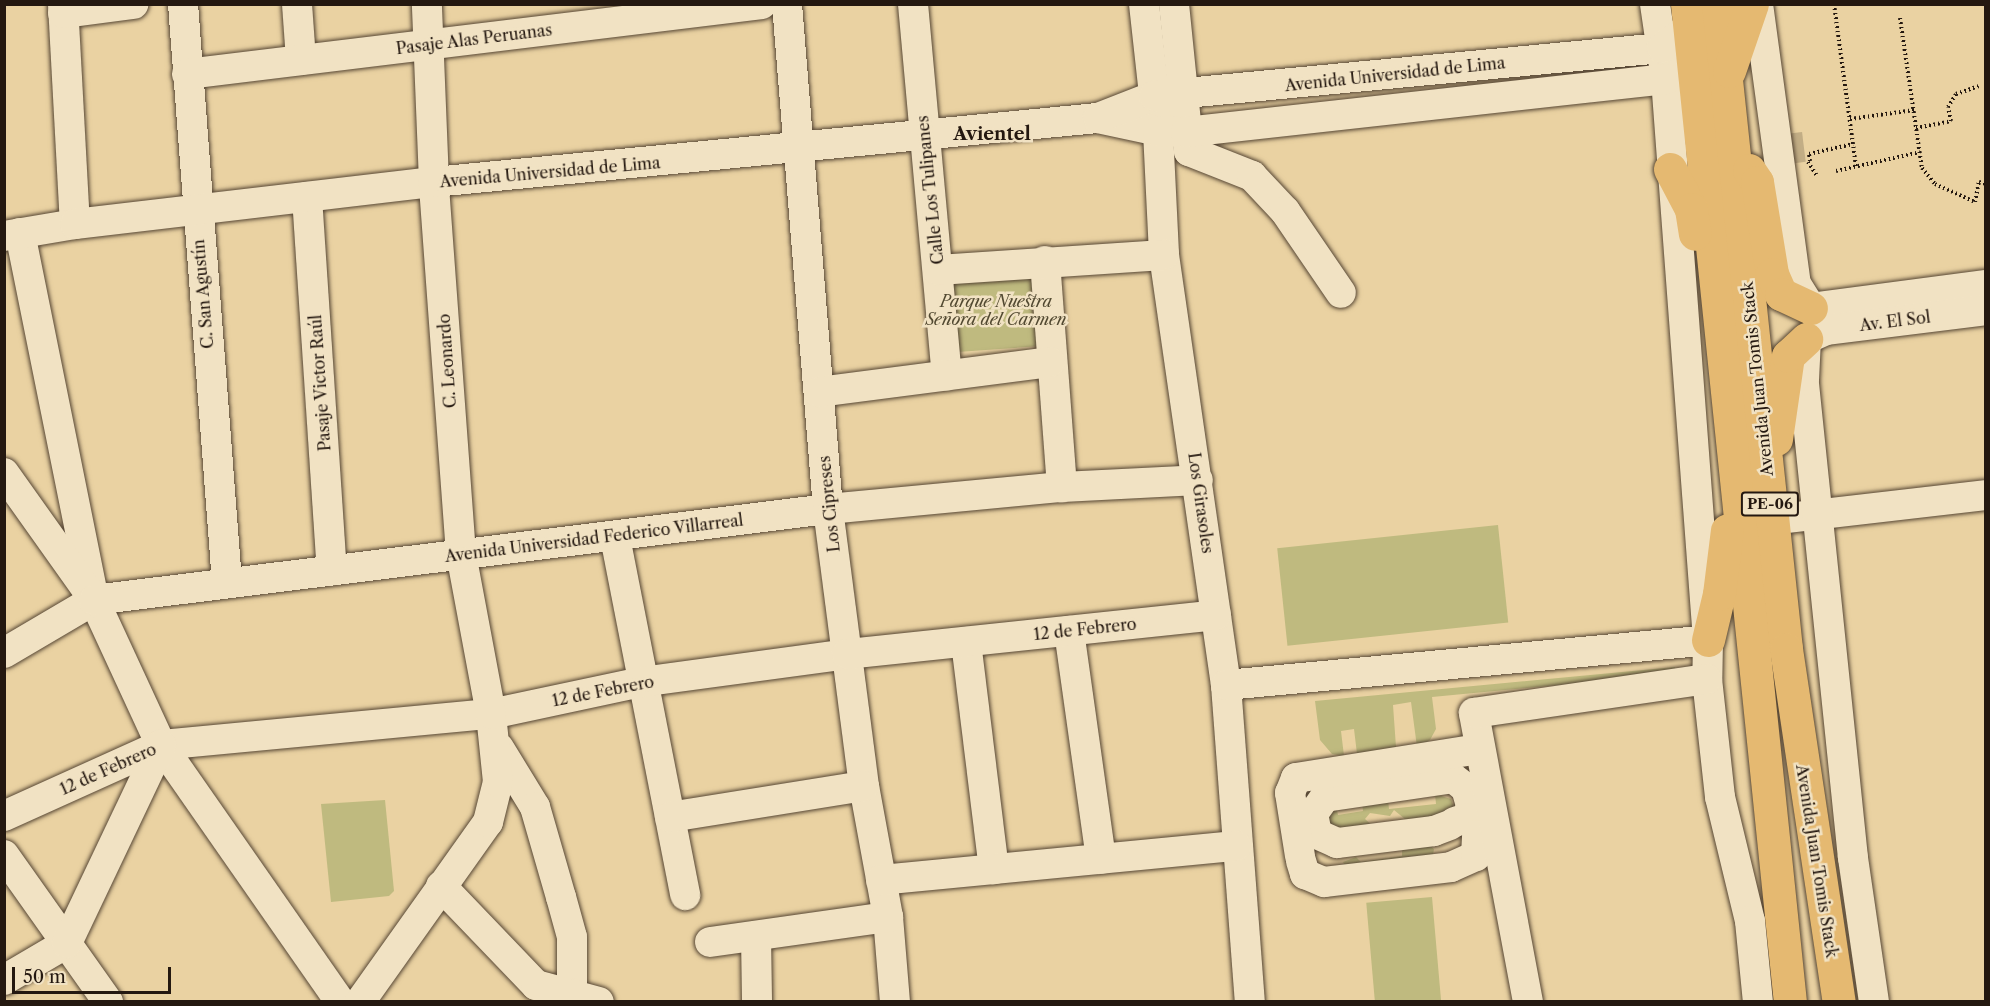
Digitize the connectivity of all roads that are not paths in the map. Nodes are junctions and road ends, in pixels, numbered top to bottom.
1 (133, 4) edge
2 (183, 4) edge
3 (297, 4) edge
4 (427, 4) edge
5 (762, 4) edge
6 (788, 4) edge
7 (913, 4) edge
8 (1144, 4) edge
9 (1174, 4) edge
10 (1655, 4) edge
11 (1718, 4) edge
12 (1752, 4) edge
13 (1758, 4) edge
14 (63, 9) edge
15 (1688, 16) edge
16 (1740, 40) junction
17 (426, 45) junction
18 (1662, 48) junction
19 (301, 60) junction
20 (187, 74) junction
21 (1726, 78) junction
22 (1666, 79) junction
23 (1168, 95) junction
24 (1098, 118) junction
25 (1172, 131) junction
26 (924, 137) junction
27 (1732, 142) junction
28 (802, 148) junction
29 (1670, 169) junction
30 (434, 182) junction
31 (1757, 182) junction
32 (307, 197) junction
33 (196, 210) junction
34 (75, 224) junction
35 (13, 235) edge
36 (1164, 255) junction
37 (1045, 261) junction
38 (938, 270) junction
39 (1986, 285) edge
40 (1341, 293) dead end
41 (1986, 310) edge
42 (1808, 324) junction
43 (1050, 362) junction
44 (947, 375) junction
45 (1725, 390) junction
46 (819, 392) junction
47 (1732, 450) junction
48 (1768, 473) junction
49 (1198, 480) junction
50 (8, 484) edge
51 (1062, 487) junction
52 (1986, 495) edge
53 (828, 509) junction
54 (1818, 514) junction
55 (1771, 520) junction
56 (615, 537) junction
57 (461, 554) junction
58 (332, 570) junction
59 (227, 583) junction
60 (94, 600) junction
61 (1216, 615) junction
62 (1069, 631) junction
63 (1708, 640) junction
64 (966, 642) junction
65 (4, 653) edge
66 (847, 654) junction
67 (1707, 679) junction
68 (641, 682) junction
69 (1226, 685) junction
70 (493, 727) junction
71 (161, 745) junction
72 (1480, 749) junction
73 (864, 786) junction
74 (4, 816) edge
75 (670, 817) junction
76 (1456, 840) junction
77 (1236, 846) junction
78 (4, 855) edge
79 (1314, 855) junction
80 (1500, 859) junction
81 (1101, 860) junction
82 (994, 869) junction
83 (881, 880) junction
84 (441, 886) junction
85 (685, 895) dead end
86 (888, 917) junction
87 (756, 936) junction
88 (710, 942) dead end
89 (67, 943) junction
90 (4, 980) edge
91 (580, 999) edge
92 (108, 1002) edge
93 (340, 1002) edge
94 (360, 1002) edge
95 (757, 1002) edge
96 (895, 1002) edge
97 (1250, 1002) edge
98 (1528, 1002) edge
99 (1758, 1002) edge
100 (1790, 1002) edge
101 (1839, 1002) edge
102 (1874, 1002) edge

1 - 14 street
2 - 20 street, C. San Agustín
3 - 19 street
4 - 17 street, C. Leonardo
5 - 17 street, Pasaje Alas Peruanas
6 - 28 street, Los Cipreses
7 - 26 street, Calle Los Tulipanes
8 - 23 street, Los Girasoles
9 - 23 street
10 - 18 street
11 - 21 main road, Avenida Juan Tomis Stack / PE-06
12 - 16 main road
13 - 42 street
14 - 34 street
15 - 18 street
15 - 45 main road, Avenida Juan Tomis Stack / PE-06
16 - 21 main road
16 - 31 main road
17 - 19 street, Pasaje Alas Peruanas
17 - 30 street, C. Leonardo
18 - 22 street
18 - 23 street, Avenida Universidad de Lima
19 - 20 street, Pasaje Alas Peruanas
20 - 33 street, C. San Agustín
21 - 27 main road, Avenida Juan Tomis Stack / PE-06
22 - 25 street, Avenida Universidad de Lima
22 - 29 street
23 - 24 street, Avenida Universidad de Lima
23 - 25 street, Los Girasoles
24 - 25 street, Avenida Universidad de Lima
24 - 26 street, Avenida Universidad de Lima
25 - 36 street, Los Girasoles
25 - 40 street
26 - 28 street, Avenida Universidad de Lima
26 - 38 street, Calle Los Tulipanes
27 - 31 main road
27 - 48 main road, Avenida Juan Tomis Stack / PE-06
28 - 30 street, Avenida Universidad de Lima
28 - 46 street, Los Cipreses
29 - 45 main road
29 - 63 street
30 - 32 street, Avenida Universidad de Lima
30 - 57 street, C. Leonardo
31 - 42 main road
32 - 33 street, Avenida Universidad de Lima
32 - 58 street, Pasaje Victor Raúl
33 - 34 street, Avenida Universidad de Lima
33 - 59 street, C. San Agustín
34 - 35 street, Avenida Universidad de Lima
35 - 60 street
36 - 37 street
36 - 49 street, Los Girasoles
37 - 38 street
37 - 43 street
38 - 44 street, Calle Los Tulipanes
39 - 42 street, Av. El Sol
41 - 42 street, Av. El Sol
42 - 48 main road
42 - 54 street
43 - 44 street
43 - 51 street
44 - 46 street
45 - 47 main road, Avenida Juan Tomis Stack / PE-06
46 - 53 street, Los Cipreses
47 - 63 main road
47 - 100 main road, Avenida Juan Tomis Stack / PE-06
48 - 55 main road, Avenida Juan Tomis Stack / PE-06
49 - 51 street, Avenida Universidad Federico Villarreal
49 - 61 street, Los Girasoles
50 - 60 street
51 - 53 street, Avenida Universidad Federico Villarreal
52 - 54 street
53 - 56 street, Avenida Universidad Federico Villarreal
53 - 66 street, Los Cipreses
54 - 55 street
54 - 102 street
55 - 101 main road, Avenida Juan Tomis Stack / PE-06
56 - 57 street, Avenida Universidad Federico Villarreal
56 - 68 street
57 - 58 street, Avenida Universidad Federico Villarreal
57 - 70 street, C. Leonardo
58 - 59 street, Avenida Universidad Federico Villarreal
59 - 60 street, Avenida Universidad Federico Villarreal
60 - 65 street, Avenida Universidad Federico Villarreal
60 - 71 street
61 - 62 street, 12 de Febrero
61 - 69 street, Los Girasoles
62 - 64 street, 12 de Febrero
62 - 81 street
63 - 67 street
63 - 69 street
64 - 66 street, 12 de Febrero
64 - 82 street
66 - 68 street, 12 de Febrero
66 - 73 street, Los Cipreses
67 - 72 street
67 - 99 street
68 - 70 street, 12 de Febrero
68 - 75 street
69 - 77 street, Los Girasoles
70 - 71 street, 12 de Febrero
70 - 84 street, C. Leonardo
70 - 91 street
71 - 74 street, 12 de Febrero
71 - 89 street
71 - 93 street
72 - 79 street
72 - 80 street
73 - 75 street
73 - 83 street, Los Cipreses
75 - 85 street
76 - 79 street
76 - 79 street
76 - 79 street
76 - 80 street
77 - 81 street
77 - 97 street, Los Girasoles
78 - 89 street
80 - 98 street
81 - 82 street
82 - 83 street
83 - 86 street, Los Cipreses
84 - 91 street
84 - 94 street, C. Leonardo
86 - 87 street
86 - 96 street, Los Cipreses
87 - 88 street
87 - 95 street
89 - 90 street
89 - 92 street

